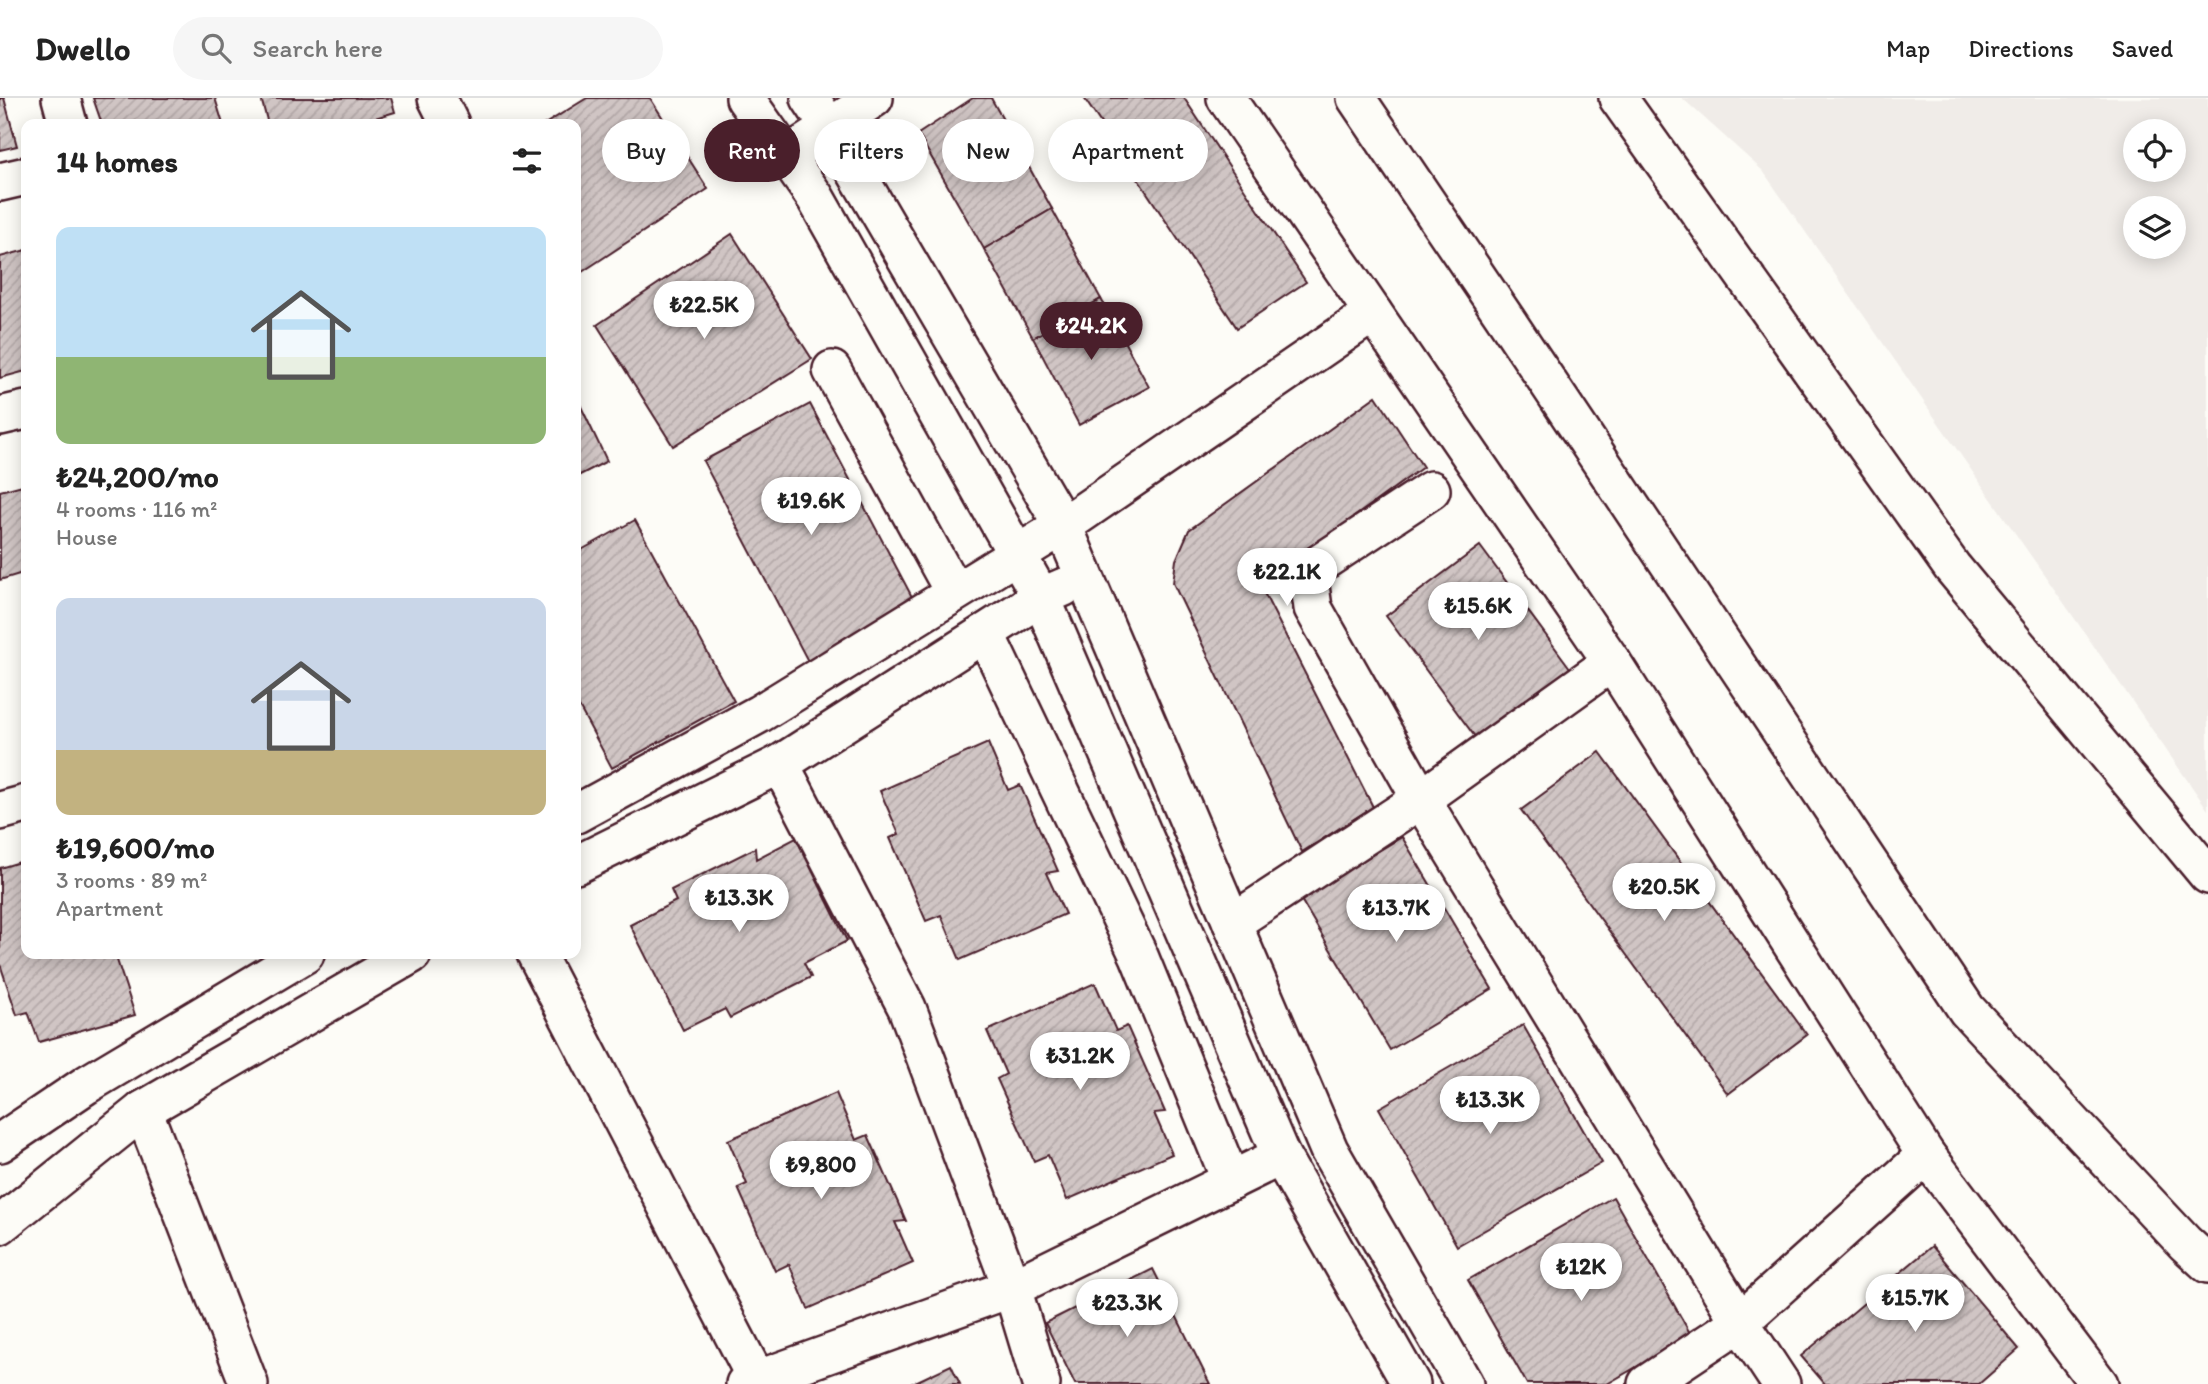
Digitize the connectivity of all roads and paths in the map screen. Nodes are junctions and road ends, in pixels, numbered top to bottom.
1 (61, 98) edge
2 (437, 98) edge
3 (745, 98) edge
4 (810, 98) edge
5 (874, 98) edge
6 (1226, 98) edge
7 (1356, 98) edge
8 (1618, 98) edge
9 (67, 119) edge
10 (448, 119) edge
11 (759, 119) edge
12 (824, 119) edge
13 (843, 119) edge
14 (800, 176) edge
15 (21, 177) edge
16 (0, 182) edge
17 (862, 182) edge
18 (1373, 313) junction
19 (832, 370) dead end
20 (21, 411) edge
21 (0, 416) edge
22 (1431, 490) dead end
23 (1063, 526) junction
24 (1016, 553) junction
25 (1085, 578) junction
26 (954, 592) junction
27 (1041, 597) junction
28 (985, 633) junction
29 (1612, 662) junction
30 (780, 764) junction
31 (1420, 799) junction
32 (21, 805) edge
33 (0, 811) edge
34 (581, 811) edge
35 (581, 863) edge
36 (2208, 875) edge
37 (1232, 923) junction
38 (297, 959) edge
39 (403, 959) edge
40 (539, 959) edge
41 (143, 1110) junction
42 (0, 1143) edge
43 (1926, 1155) junction
44 (1281, 1156) junction
45 (1231, 1181) junction
46 (0, 1225) edge
47 (2197, 1253) edge
48 (1012, 1288) junction
49 (2208, 1293) edge
50 (1740, 1322) junction
51 (753, 1382) edge
52 (249, 1384) edge
53 (1041, 1384) edge
54 (1411, 1384) edge
55 (1464, 1384) edge
56 (1647, 1384) edge
57 (1781, 1384) edge
58 (2099, 1384) edge

1 - 9 street
2 - 10 street
3 - 11 street
4 - 12 street
5 - 13 street
6 - 18 street
7 - 47 street
8 - 36 street
14 - 24 street
15 - 16 street
17 - 23 street
18 - 23 street
18 - 29 street
19 - 26 street
20 - 21 street
22 - 31 street
23 - 24 street
23 - 25 street
24 - 26 street
24 - 27 street
25 - 27 street
25 - 37 street
26 - 34 street
27 - 28 street
27 - 44 street
28 - 30 street
28 - 45 street
29 - 31 street
29 - 43 street
30 - 35 street
30 - 48 street
31 - 37 street
31 - 50 street
32 - 33 street
37 - 55 street
38 - 42 street
39 - 41 street
40 - 51 street
41 - 46 street
41 - 52 street
43 - 50 street
43 - 58 street
44 - 45 street
44 - 54 street
45 - 48 street
47 - 49 street
48 - 51 street
48 - 53 street
50 - 56 street
50 - 57 street

